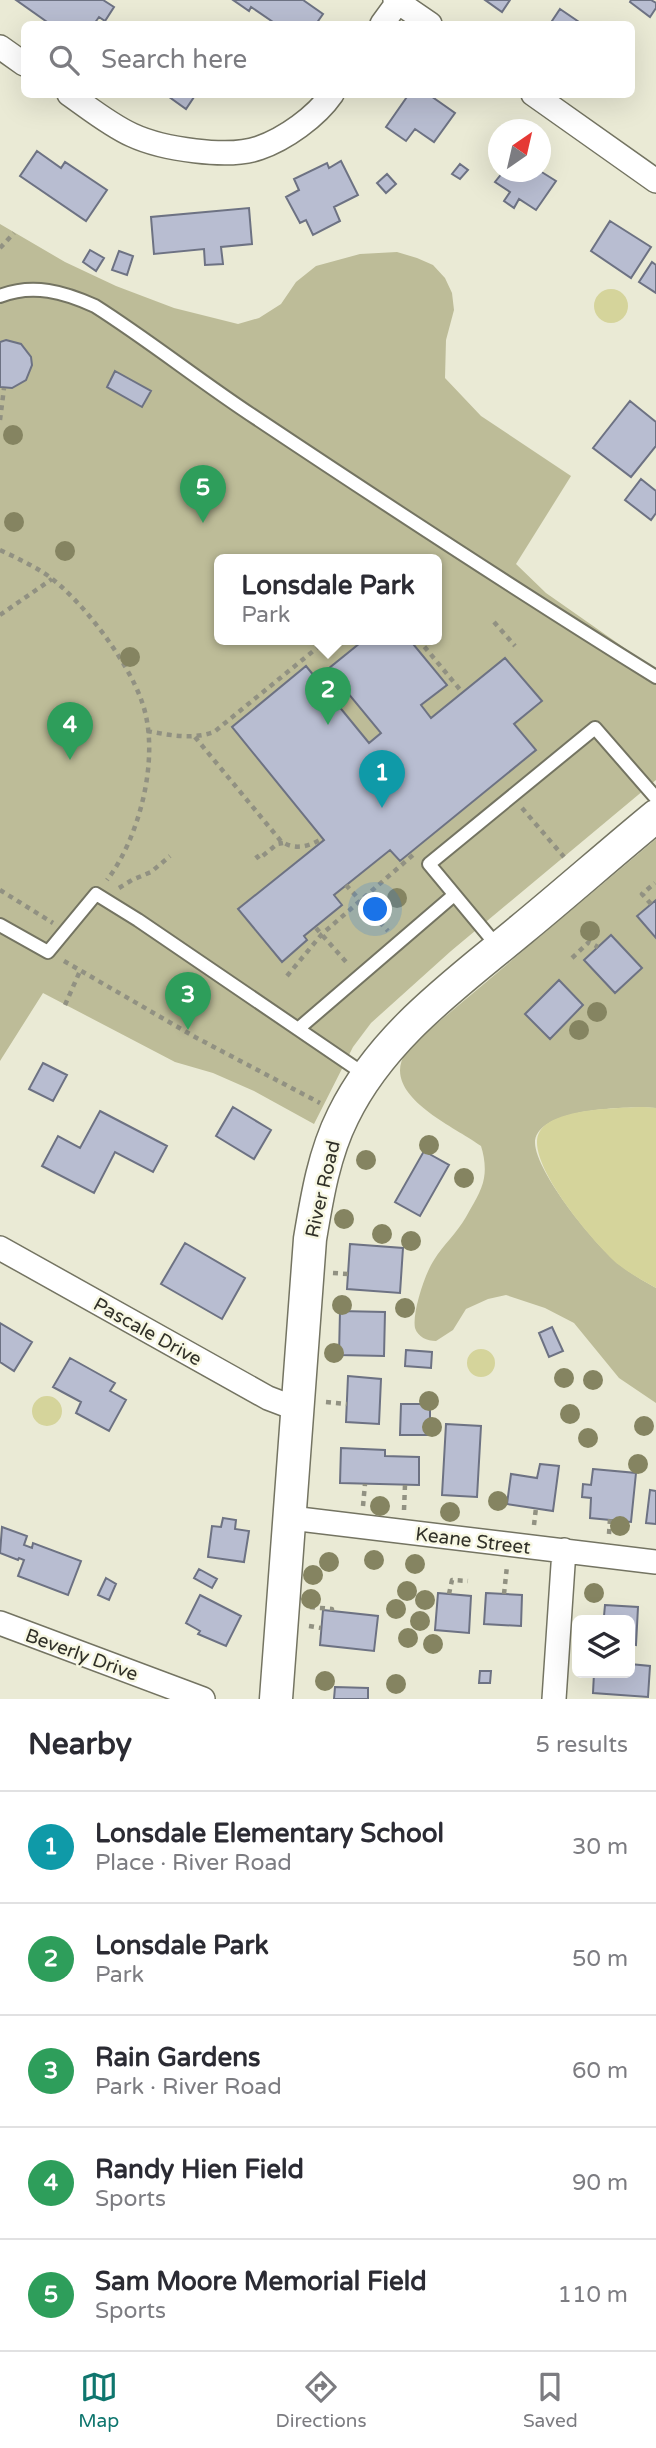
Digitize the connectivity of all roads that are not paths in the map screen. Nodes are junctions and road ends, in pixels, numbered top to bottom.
1 (396, 1) edge
2 (384, 21) edge
3 (426, 21) edge
4 (0, 47) edge
5 (21, 62) edge
6 (75, 98) edge
7 (328, 98) edge
8 (539, 98) edge
9 (656, 181) edge
10 (0, 296) edge
11 (656, 677) edge
12 (656, 798) edge
13 (656, 816) edge
14 (454, 895) junction
15 (0, 925) edge
16 (499, 948) junction
17 (298, 1029) junction
18 (367, 1076) junction
19 (0, 1248) edge
20 (308, 1405) junction
21 (291, 1518) junction
22 (565, 1550) junction
23 (656, 1562) edge
24 (0, 1623) edge
25 (204, 1699) edge
26 (276, 1699) edge
27 (554, 1699) edge

1 - 2 street
1 - 3 street
4 - 5 street
6 - 7 street
8 - 9 street
10 - 11 lane
12 - 14 lane
13 - 16 main road, River Road
14 - 16 lane
14 - 17 lane
15 - 17 lane
16 - 18 main road, River Road
17 - 18 lane
18 - 20 main road, River Road
19 - 20 street, Pascale Drive
20 - 21 main road, River Road
21 - 22 street, Keane Street
21 - 26 main road, River Road
22 - 23 street, Keane Street
22 - 27 street
24 - 25 street, Beverly Drive

